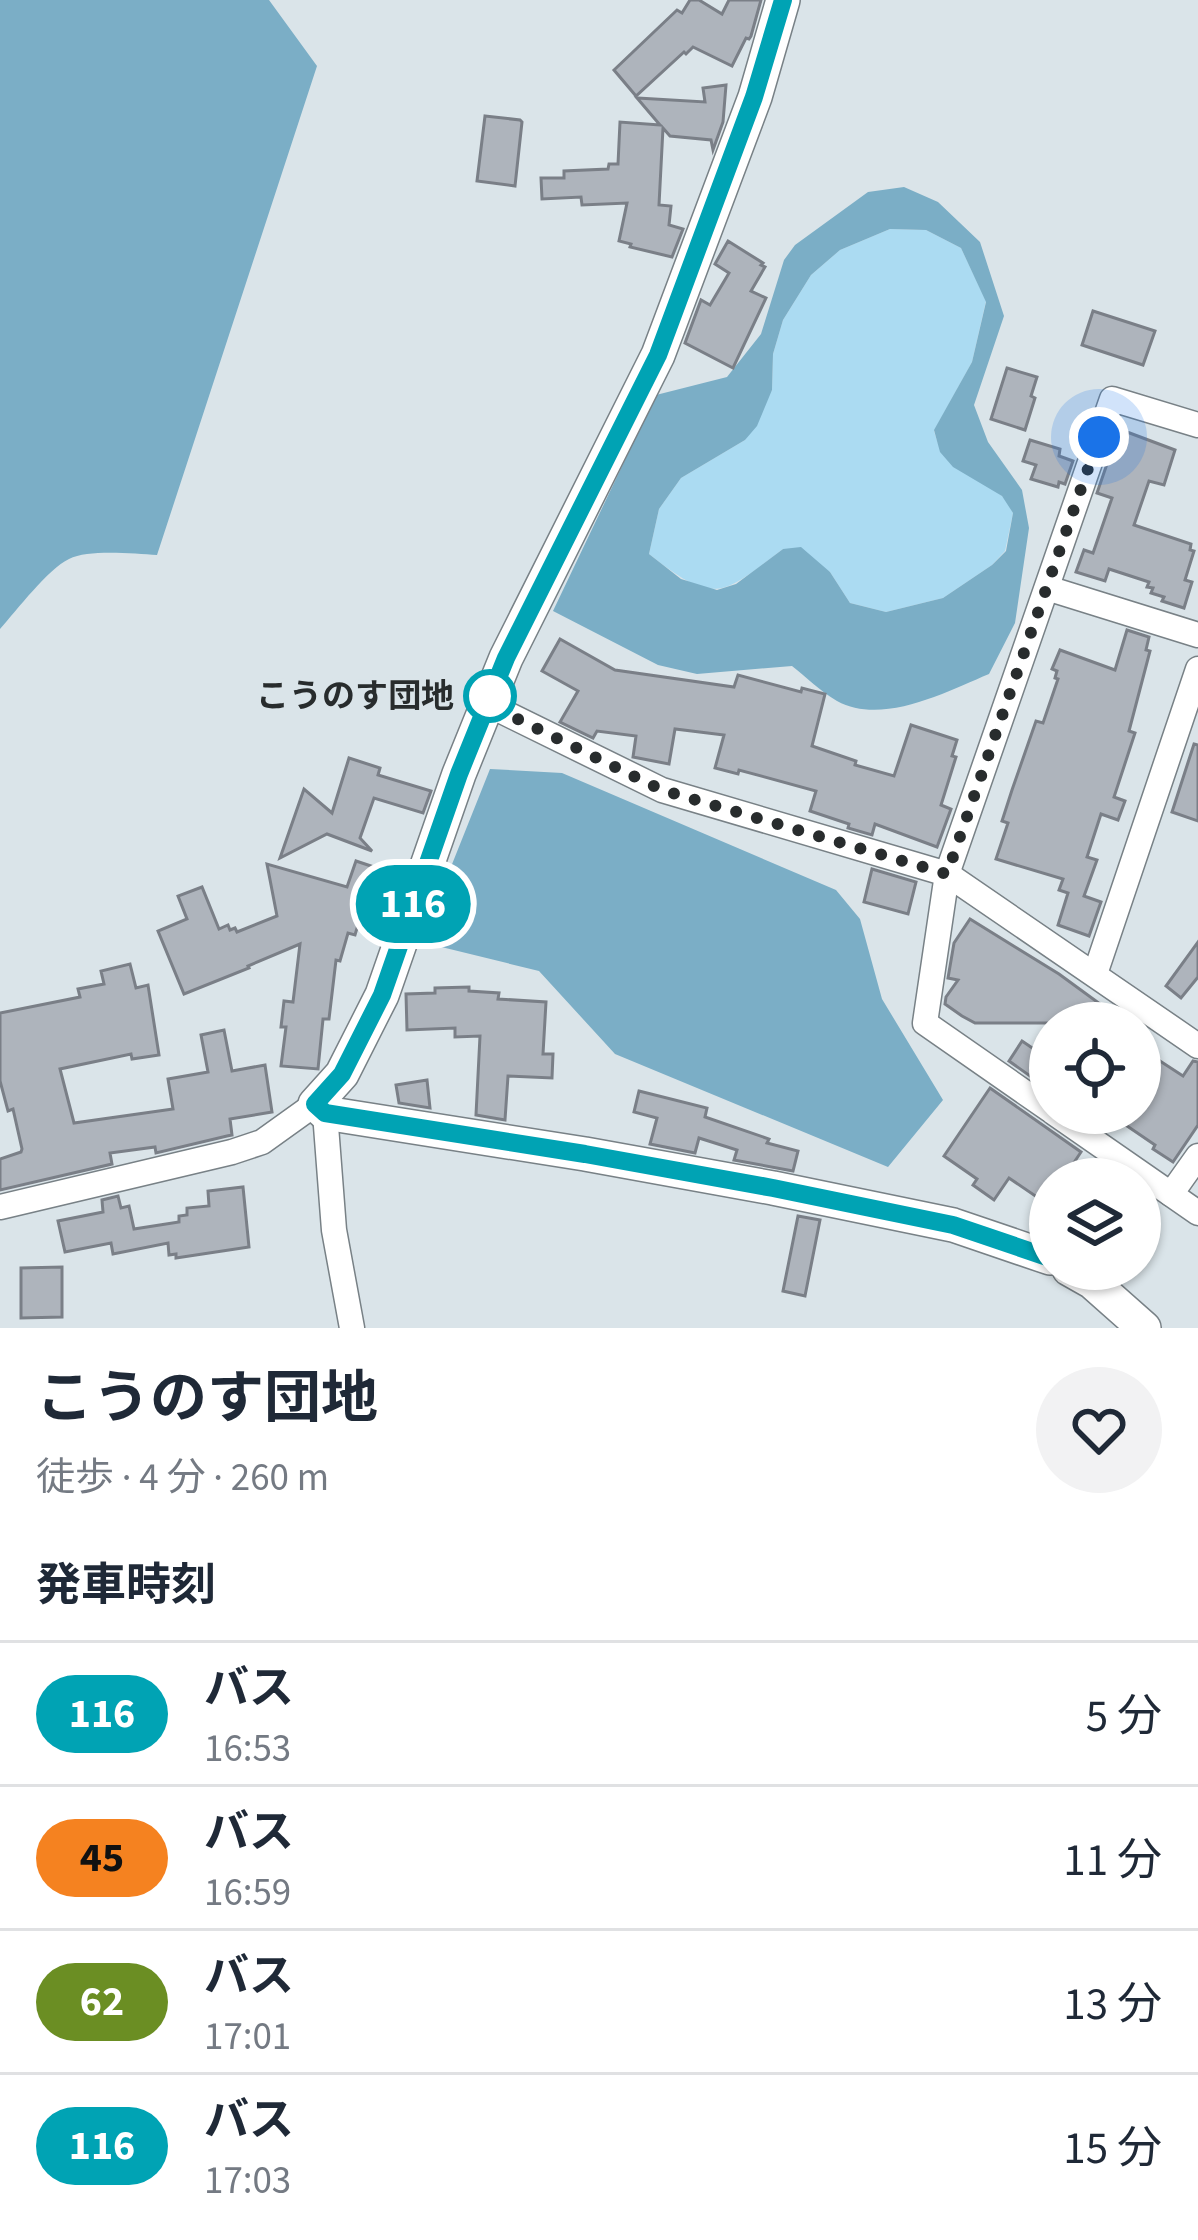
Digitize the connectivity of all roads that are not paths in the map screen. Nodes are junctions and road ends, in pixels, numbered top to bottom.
1 (783, 0) edge
2 (1198, 425) edge
3 (1047, 587) junction
4 (1198, 635) edge
5 (1198, 669) edge
6 (487, 704) junction
7 (947, 874) junction
8 (1095, 974) junction
9 (1198, 1046) edge
10 (1029, 1096) edge
11 (320, 1108) junction
12 (1084, 1134) edge
13 (1198, 1156) edge
14 (1171, 1194) junction
15 (0, 1207) edge
16 (1198, 1213) edge
17 (1029, 1251) edge
18 (1101, 1290) edge
19 (352, 1328) edge
20 (1144, 1328) edge

1 - 6 main road
2 - 3 street
3 - 4 street
3 - 7 street
5 - 8 street
6 - 7 street
6 - 11 main road
7 - 8 street
7 - 10 street
8 - 9 street
11 - 15 street
11 - 17 main road
11 - 19 street
12 - 14 street
13 - 14 street
14 - 16 street
18 - 20 main road

